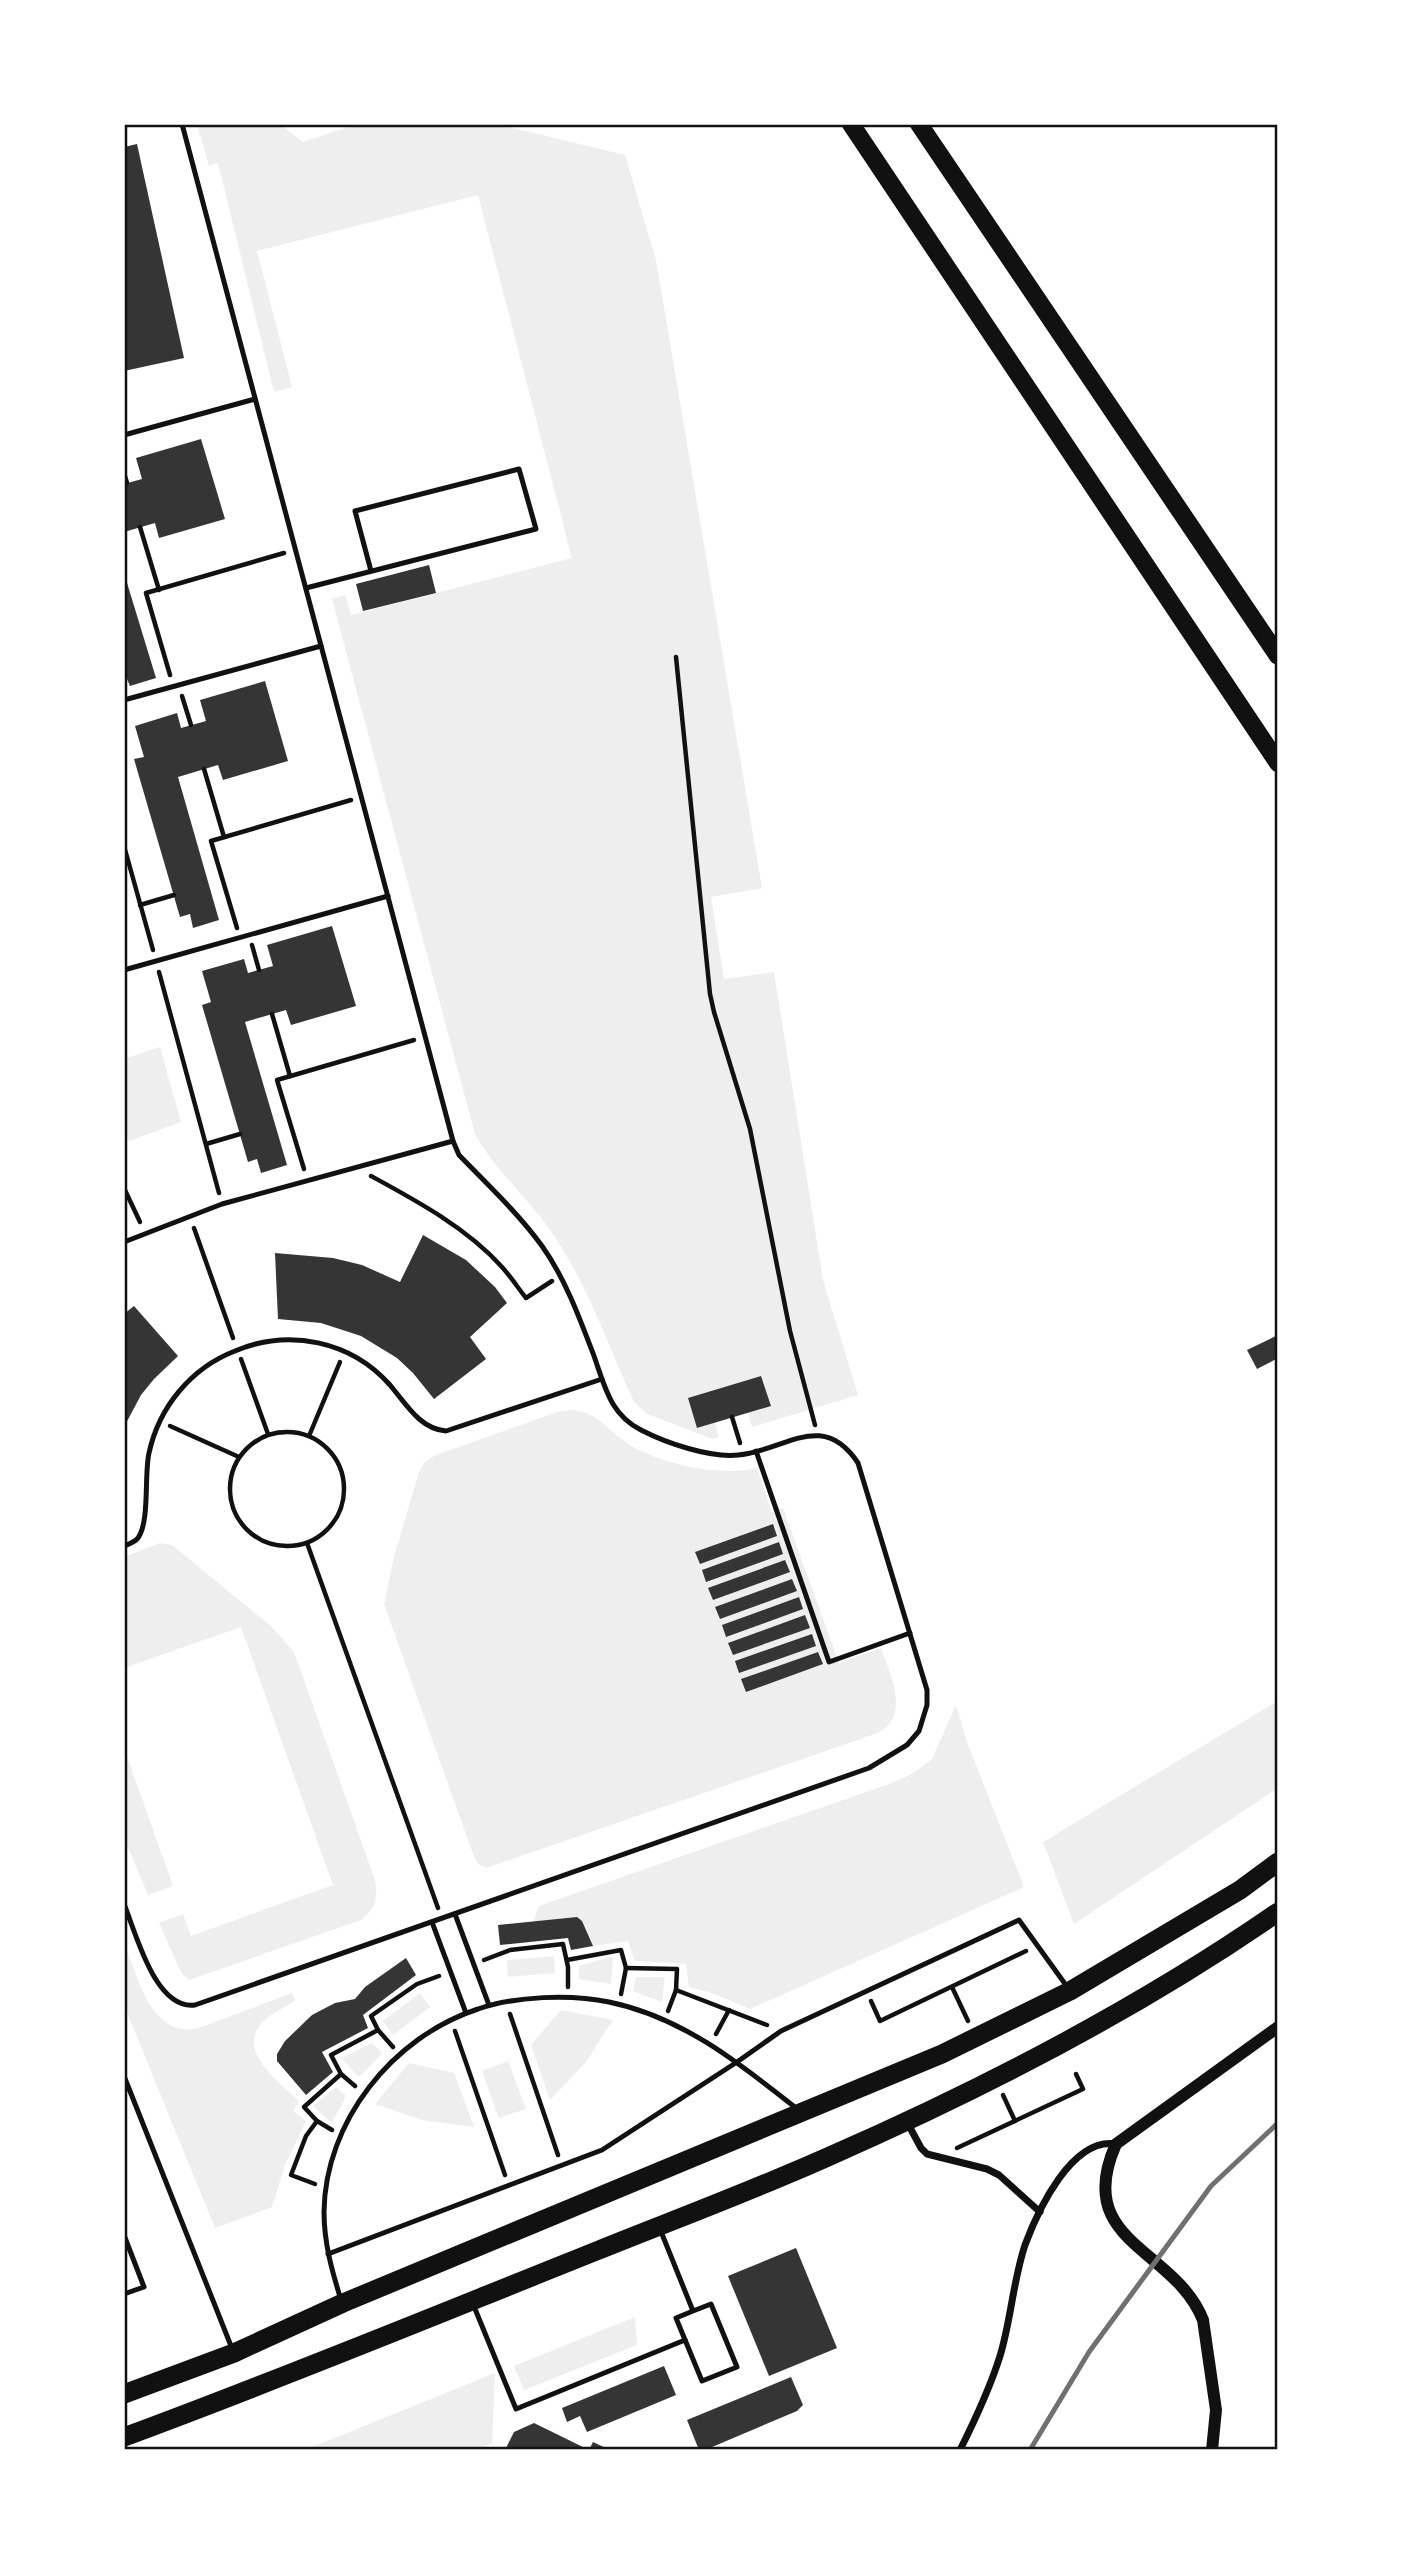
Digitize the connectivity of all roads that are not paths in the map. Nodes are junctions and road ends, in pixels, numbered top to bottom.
1 (182, 124) edge
2 (852, 124) edge
3 (919, 124) edge
4 (256, 399) junction
5 (124, 435) edge
6 (371, 571) junction
7 (306, 588) junction
8 (321, 646) junction
9 (1278, 656) edge
10 (124, 700) edge
11 (1278, 763) edge
12 (388, 896) junction
13 (124, 970) edge
14 (453, 1141) junction
15 (124, 1242) edge
16 (602, 1379) junction
17 (756, 1451) junction
18 (124, 1546) edge
19 (910, 1633) junction
20 (1278, 1862) edge
21 (124, 1903) edge
22 (1278, 1912) edge
23 (455, 1914) junction
24 (432, 1922) junction
25 (1070, 1991) junction
26 (489, 2006) junction
27 (466, 2013) junction
28 (1278, 2027) edge
29 (737, 2062) junction
30 (124, 2076) edge
31 (802, 2112) junction
32 (906, 2122) junction
33 (1116, 2144) junction
34 (1040, 2212) junction
35 (658, 2226) junction
36 (124, 2235) edge
37 (328, 2254) junction
38 (124, 2294) edge
39 (472, 2301) junction
40 (343, 2303) junction
41 (693, 2311) junction
42 (685, 2340) junction
43 (234, 2353) junction
44 (124, 2394) edge
45 (124, 2437) edge
46 (960, 2450) edge
47 (1212, 2450) edge

1 - 4 lane
2 - 11 main road
3 - 9 main road
4 - 5 lane
4 - 7 lane
6 - 6 lane
6 - 7 lane
7 - 8 lane
8 - 10 lane
8 - 12 lane
12 - 13 lane
12 - 14 lane
14 - 15 lane
14 - 16 lane
16 - 17 lane
16 - 18 lane
17 - 19 lane
17 - 19 lane
19 - 23 lane
20 - 25 highway
21 - 24 lane
22 - 32 highway
23 - 24 lane
23 - 26 lane
24 - 27 lane
25 - 29 lane
25 - 31 highway
26 - 27 lane
26 - 29 lane
27 - 37 lane
28 - 33 street
29 - 31 lane
29 - 37 lane
30 - 43 lane
31 - 40 highway
32 - 34 street
32 - 35 highway
33 - 34 street
33 - 47 street
34 - 46 street
35 - 39 highway
35 - 41 lane
36 - 38 lane
37 - 40 lane
39 - 42 lane
39 - 45 highway
40 - 43 highway
41 - 42 lane
41 - 42 lane
43 - 44 highway

